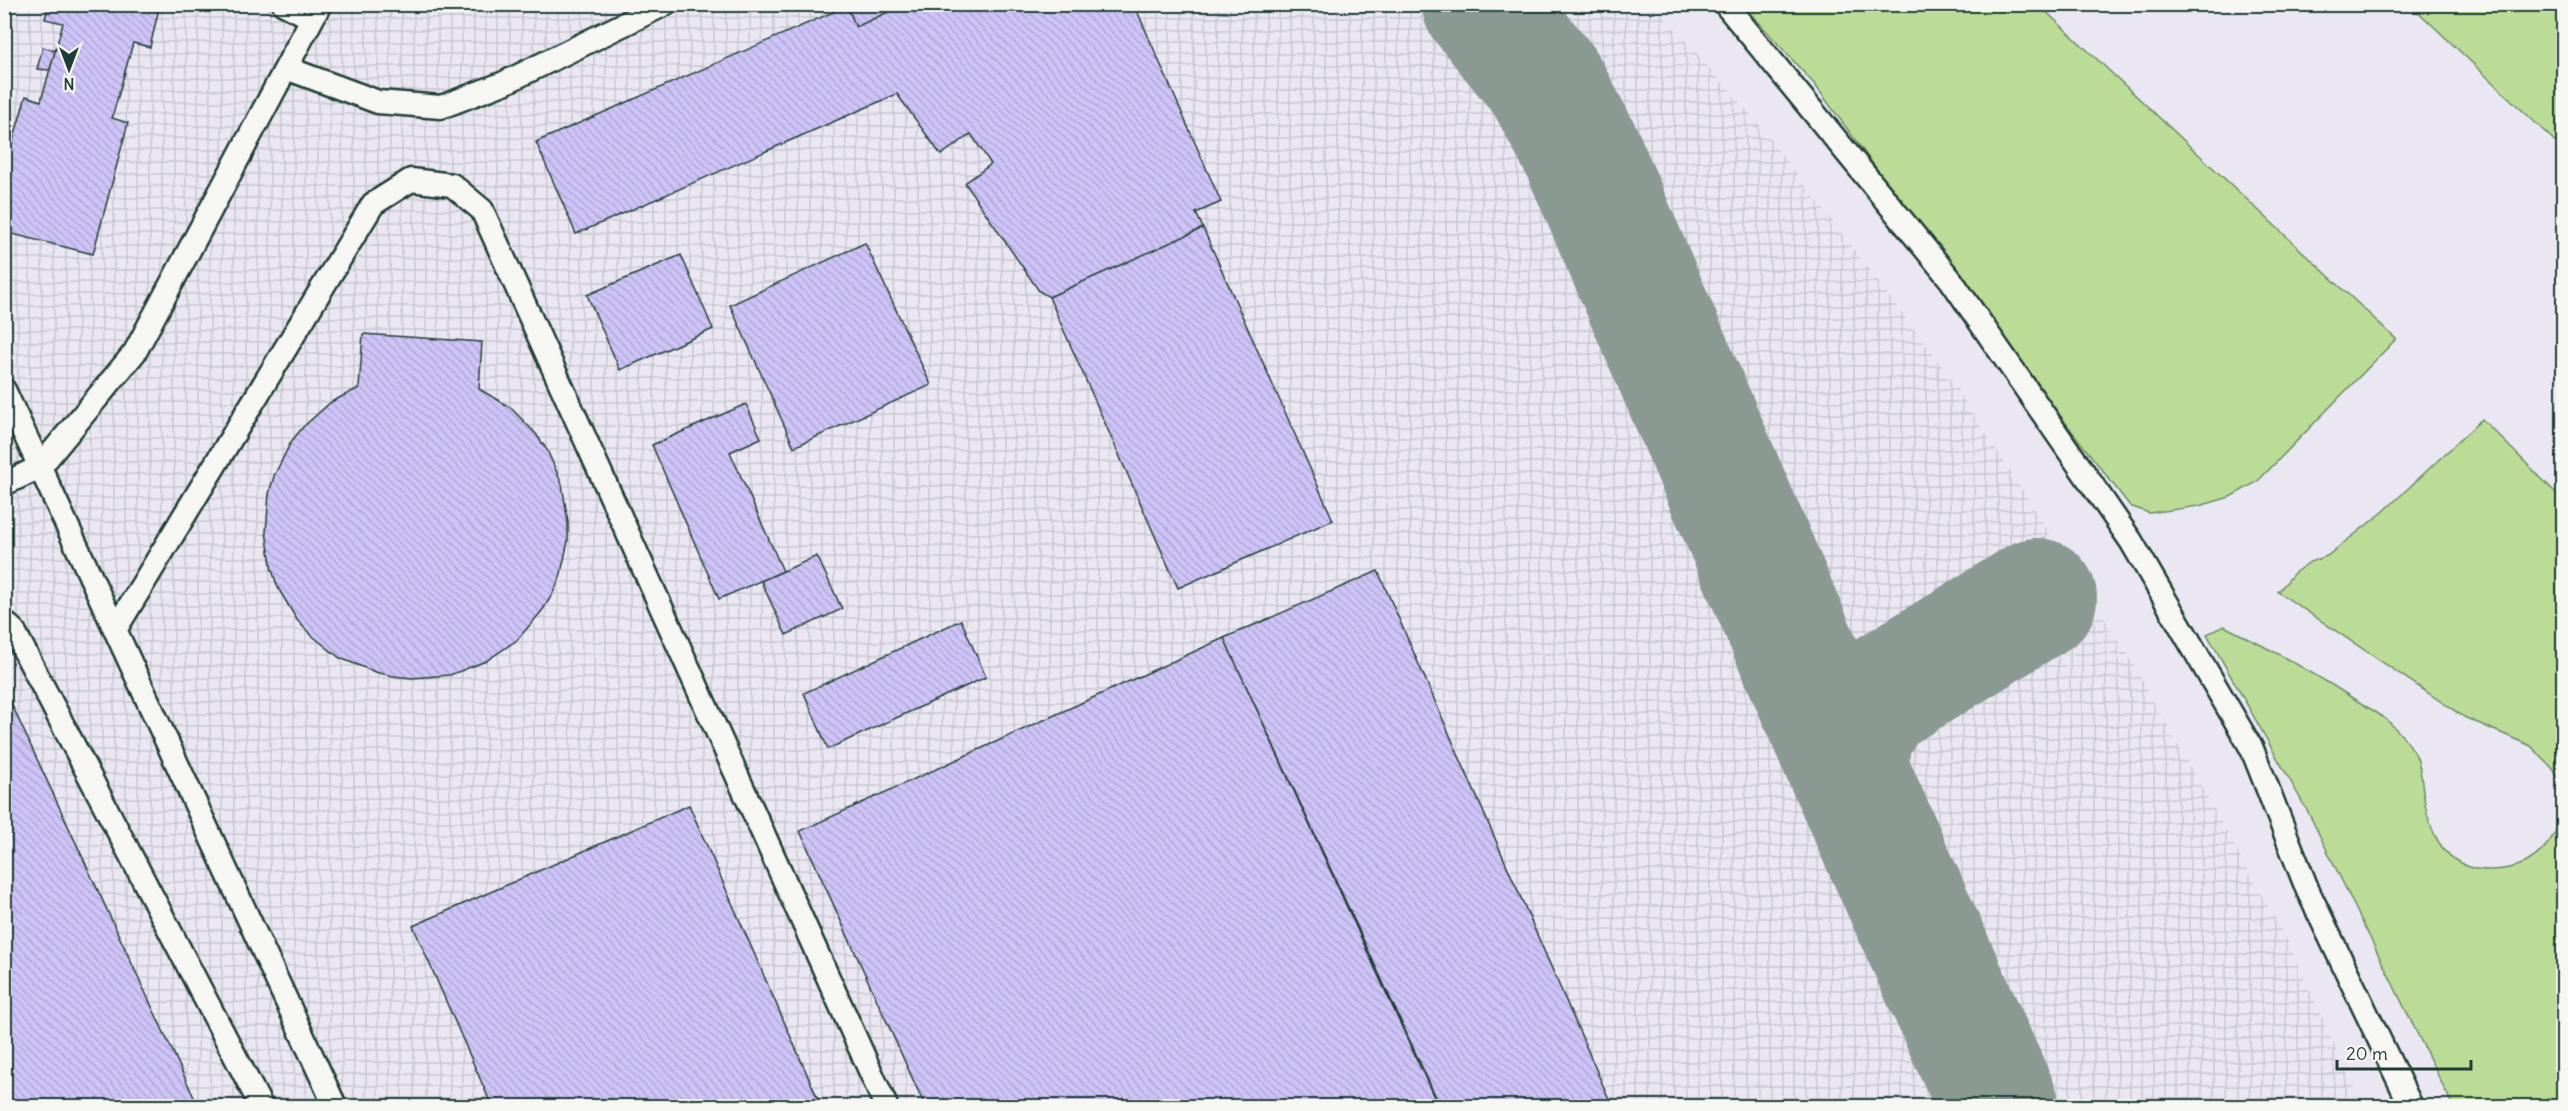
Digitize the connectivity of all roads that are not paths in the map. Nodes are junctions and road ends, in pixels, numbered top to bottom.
1 (284, 4) edge
2 (665, 4) edge
3 (1725, 4) edge
4 (316, 11) edge
5 (286, 68) junction
6 (4, 390) edge
7 (40, 467) junction
8 (4, 484) edge
9 (4, 622) edge
10 (115, 630) junction
11 (261, 1107) edge
12 (335, 1107) edge
13 (886, 1107) edge
14 (2411, 1107) edge

1 - 4 lane
2 - 5 lane
3 - 14 lane
4 - 5 lane
5 - 7 lane
6 - 7 lane
7 - 8 lane
7 - 10 lane
9 - 11 lane
10 - 12 lane
10 - 13 lane

